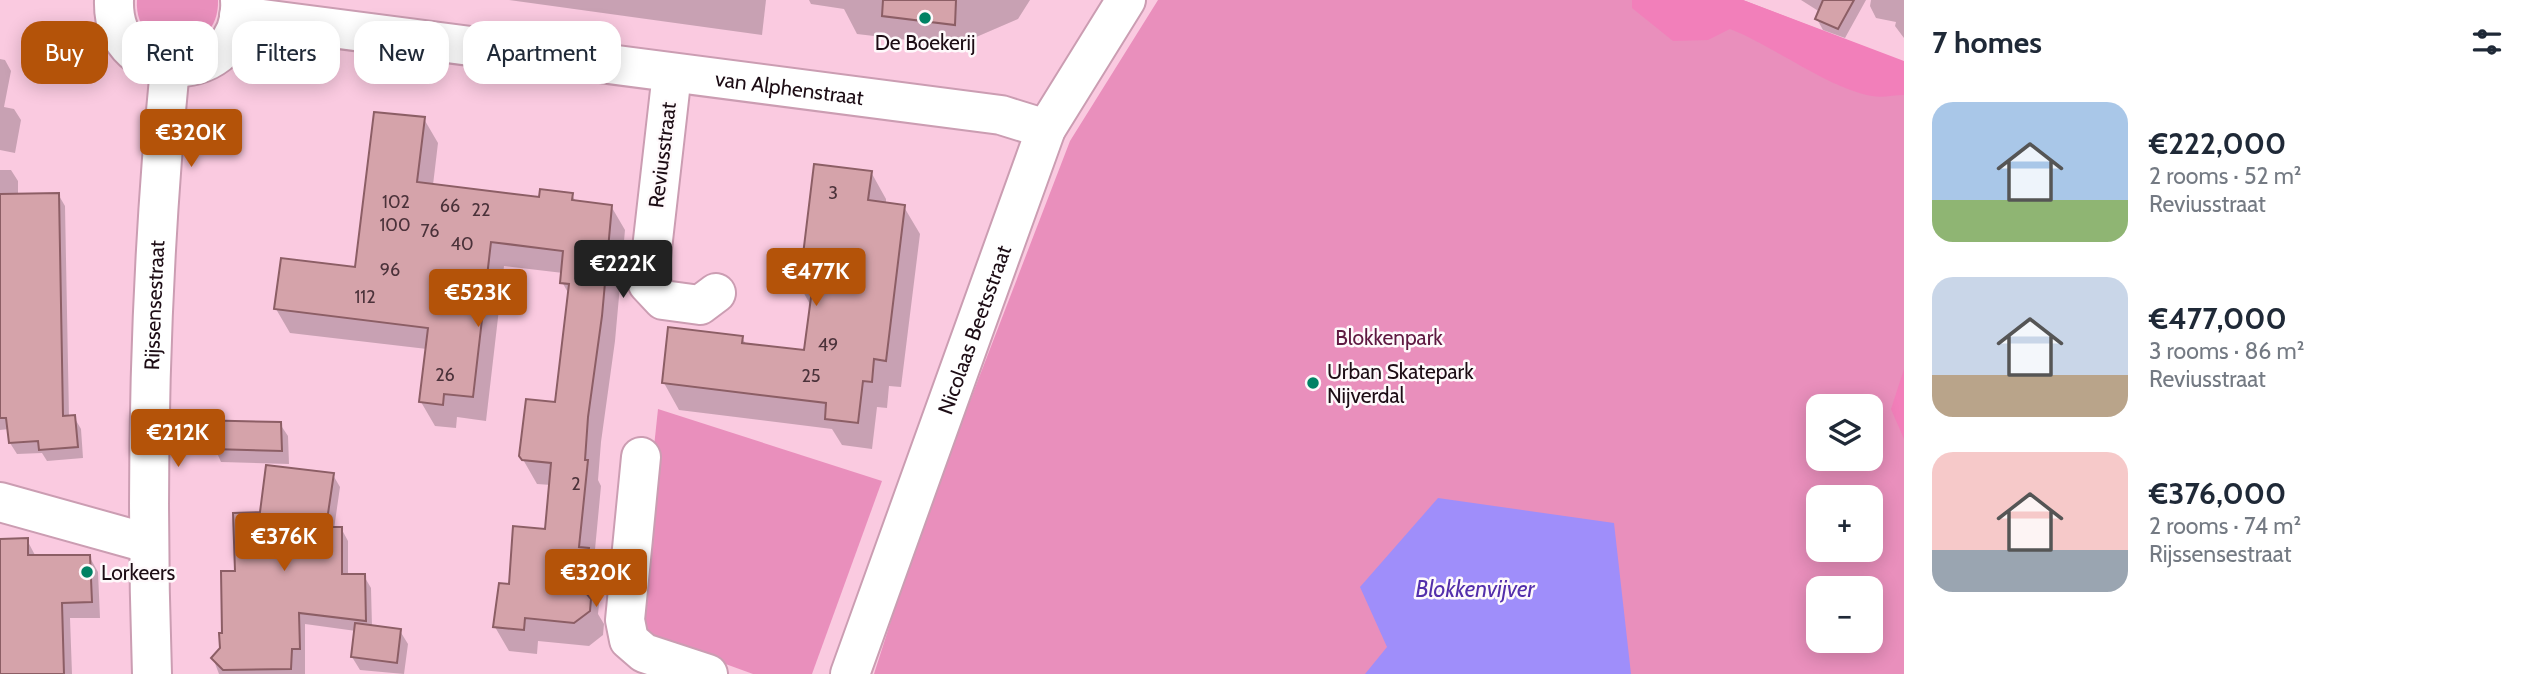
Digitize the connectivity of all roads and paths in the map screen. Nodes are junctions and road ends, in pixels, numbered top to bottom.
1 (114, 0) edge
2 (1126, 0) edge
3 (240, 8) edge
4 (122, 37) edge
5 (218, 51) edge
6 (672, 73) junction
7 (169, 84) edge
8 (1046, 129) junction
9 (716, 293) dead end
10 (641, 457) dead end
11 (0, 502) edge
12 (147, 543) junction
13 (152, 674) edge
14 (708, 674) edge
15 (850, 674) edge

1 - 4 street
2 - 8 street, Nicolaas Beetsstraat
3 - 5 street
3 - 6 street, van Alphenstraat
6 - 8 street, van Alphenstraat
6 - 9 street, Reviusstraat
7 - 12 street, Rijssensestraat
8 - 15 street, Nicolaas Beetsstraat
10 - 14 street
11 - 12 street
12 - 13 street, Rijssensestraat

